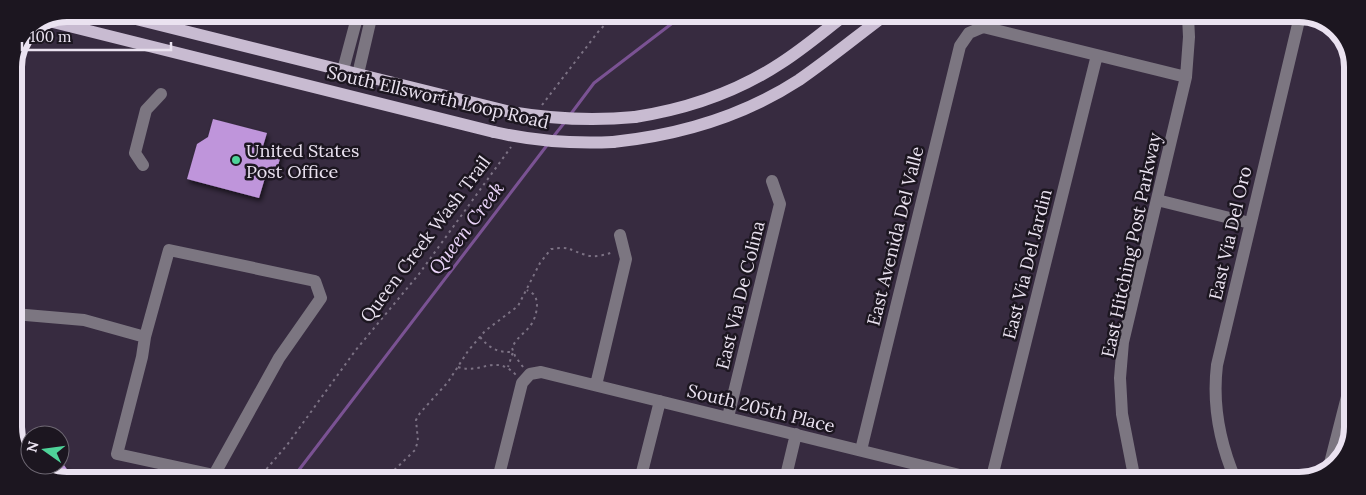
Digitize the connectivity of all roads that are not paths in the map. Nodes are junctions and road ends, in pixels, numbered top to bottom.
1 (149, 22) edge
2 (176, 22) edge
3 (356, 22) edge
4 (370, 22) edge
5 (837, 22) edge
6 (876, 22) edge
7 (1188, 22) edge
8 (1299, 22) edge
9 (58, 23) edge
10 (174, 28) junction
11 (172, 52) junction
12 (1097, 55) junction
13 (343, 70) junction
14 (358, 74) junction
15 (1186, 77) junction
16 (161, 94) dead end
17 (143, 165) dead end
18 (772, 181) dead end
19 (1157, 200) junction
20 (1250, 223) junction
21 (620, 235) dead end
22 (23, 315) edge
23 (145, 337) junction
24 (596, 385) junction
25 (660, 401) junction
26 (1344, 409) edge
27 (728, 418) junction
28 (796, 434) junction
29 (861, 450) junction
30 (1331, 458) edge
31 (200, 472) edge
32 (216, 472) edge
33 (500, 472) edge
34 (642, 472) edge
35 (787, 472) edge
36 (926, 472) edge
37 (993, 472) edge
38 (1133, 472) edge
39 (1232, 472) edge

1 - 10 main road, South Ellsworth Loop Road
2 - 10 street
3 - 13 street
4 - 14 street
5 - 14 main road, South Ellsworth Loop Road, bridge
6 - 11 main road, South Ellsworth Loop Road, bridge
7 - 15 street, East Hitching Post Parkway
8 - 20 street, East Via Del Oro
9 - 11 main road, South Ellsworth Loop Road
10 - 11 main road
10 - 13 main road, South Ellsworth Loop Road
12 - 15 street
12 - 29 street, East Avenida Del Valle
12 - 37 street, East Via Del Jardin
13 - 14 main road, South Ellsworth Loop Road
15 - 19 street, East Hitching Post Parkway
16 - 17 street
18 - 27 street, East Via De Colina
19 - 20 street
19 - 38 street, East Hitching Post Parkway
20 - 39 street, East Via Del Oro
21 - 24 street
22 - 23 street
23 - 31 street
23 - 32 street
24 - 25 street, South 205th Place
24 - 33 street, South 205th Place
25 - 27 street, South 205th Place
25 - 34 street
26 - 30 street
27 - 28 street, South 205th Place
28 - 29 street, South 205th Place
28 - 35 street
29 - 36 street, South 205th Place

